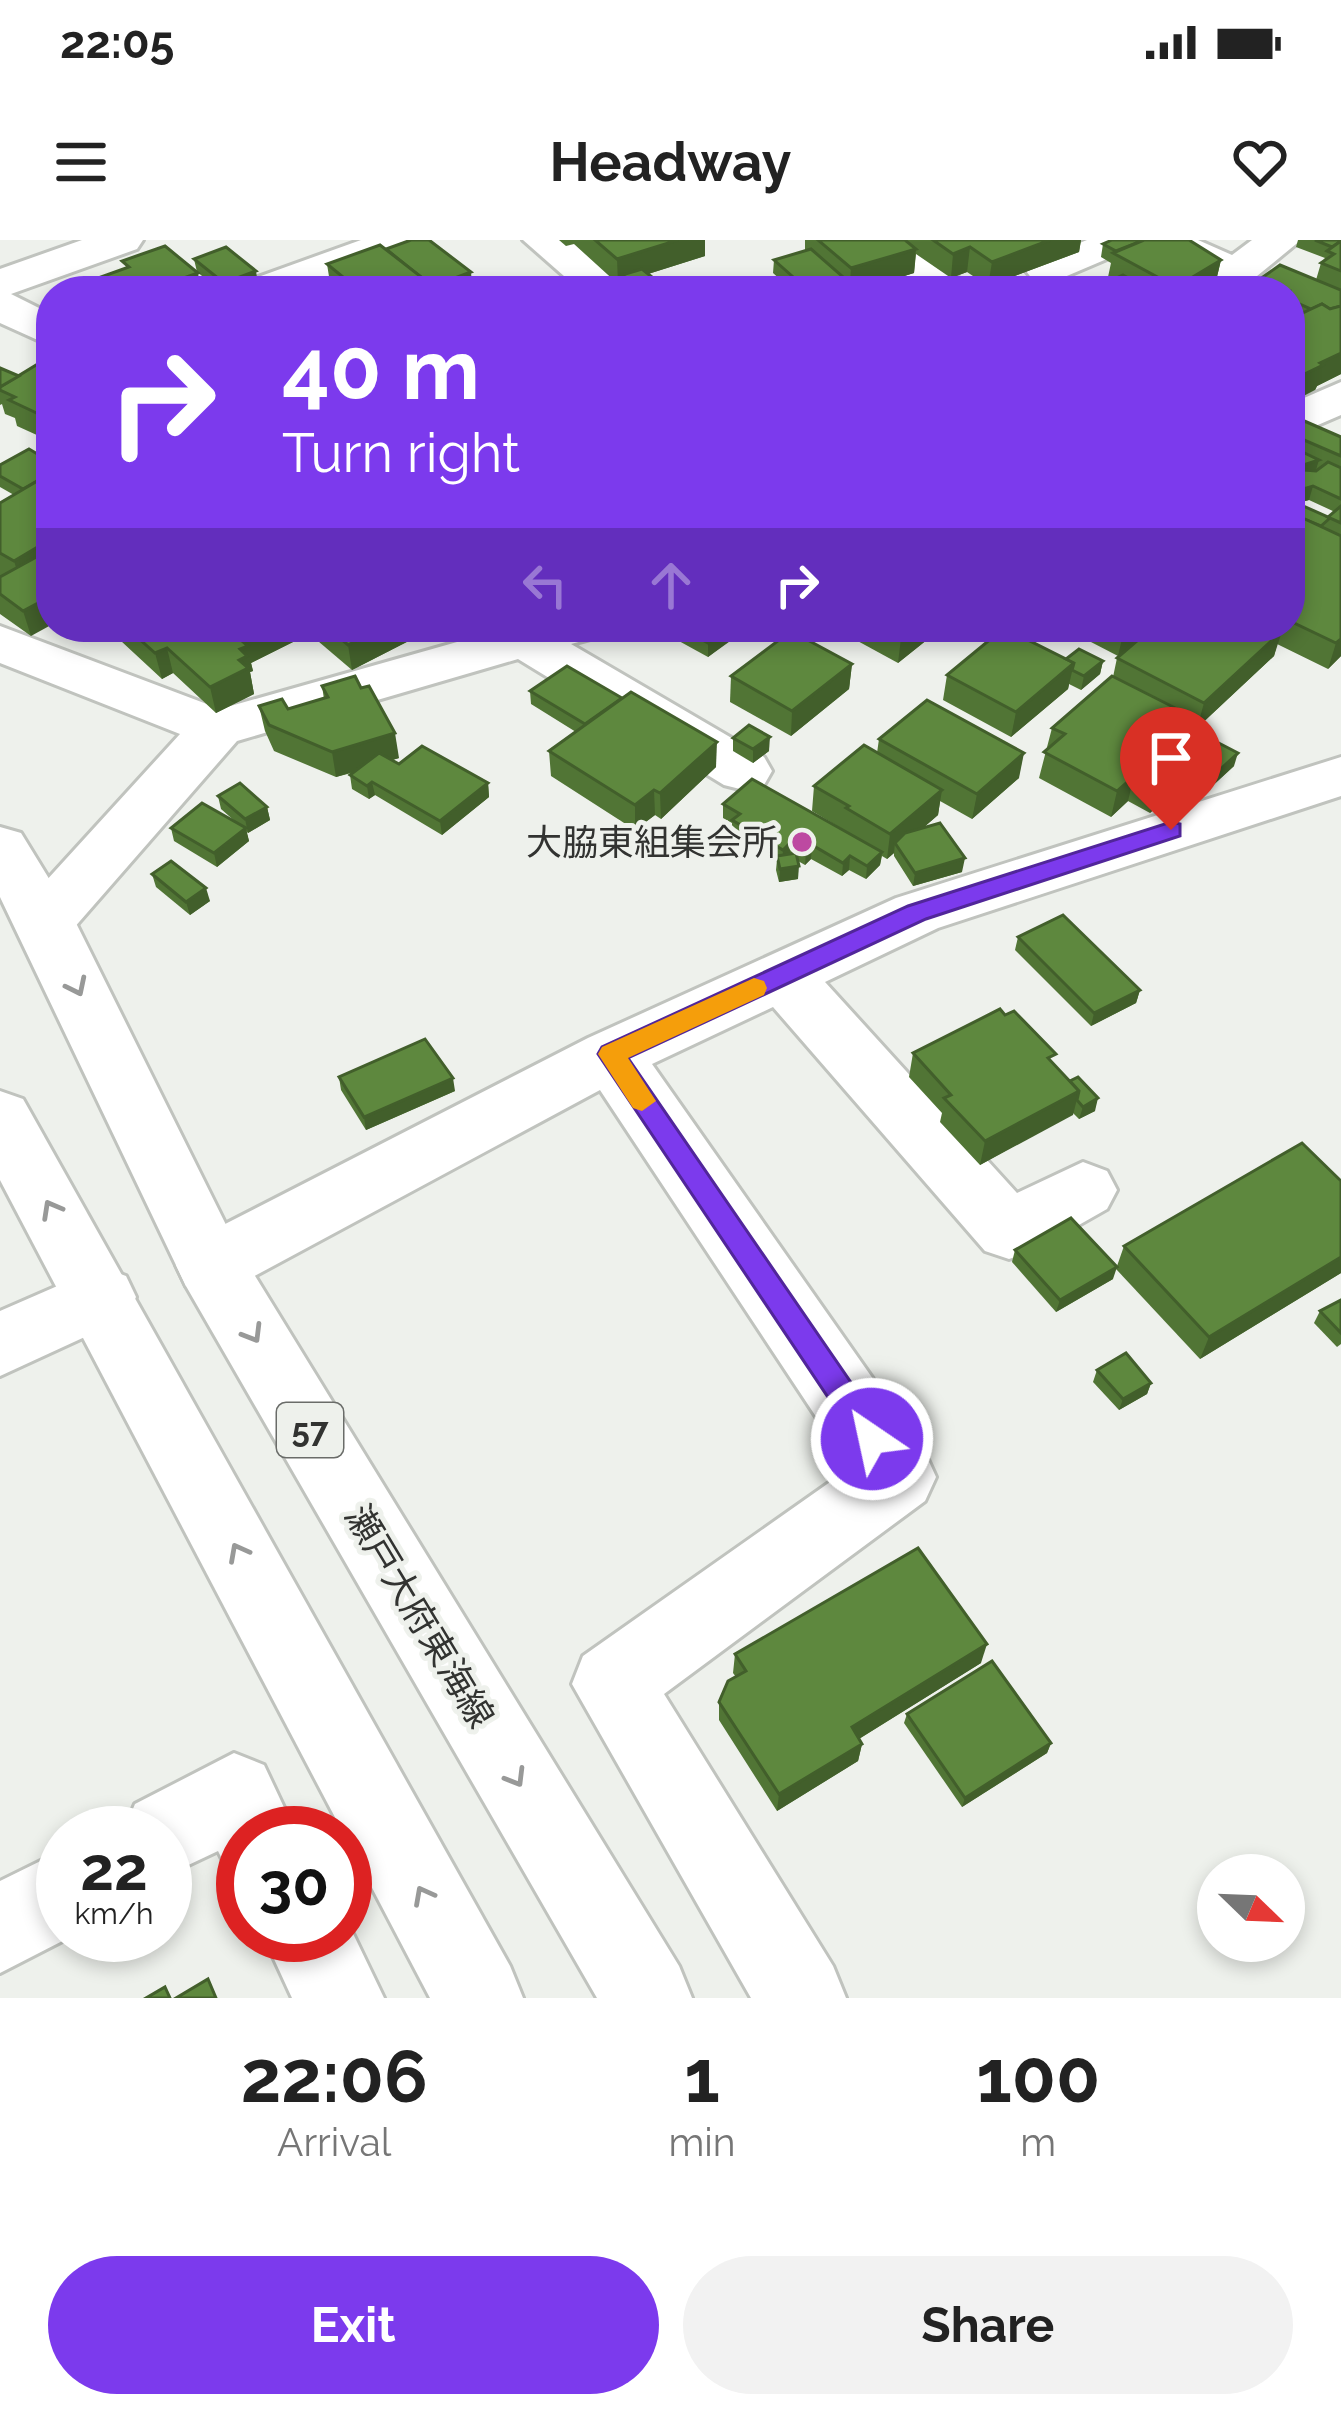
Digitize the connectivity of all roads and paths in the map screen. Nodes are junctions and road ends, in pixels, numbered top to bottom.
1 (122, 240) edge
2 (402, 240) edge
3 (544, 240) edge
4 (884, 240) edge
5 (1124, 240) edge
6 (1161, 240) edge
7 (1280, 240) edge
8 (1048, 271) edge
9 (302, 276) edge
10 (589, 276) edge
11 (933, 276) edge
12 (0, 284) edge
13 (0, 304) edge
14 (36, 324) edge
15 (1341, 396) edge
16 (1305, 438) edge
17 (494, 642) edge
18 (529, 642) edge
19 (0, 643) edge
20 (217, 728) junction
21 (744, 771) dead end
22 (1341, 776) edge
23 (0, 848) edge
24 (45, 921) junction
25 (782, 975) junction
26 (611, 1054) junction
27 (0, 1117) edge
28 (1083, 1190) dead end
29 (211, 1265) junction
30 (101, 1297) junction
31 (0, 1345) edge
32 (240, 1806) edge
33 (192, 1819) edge
34 (36, 1908) edge
35 (0, 1929) edge
36 (321, 1962) edge
37 (339, 1998) edge
38 (478, 1998) edge
39 (647, 1998) edge
40 (801, 1998) edge

1 - 12 street
2 - 9 street
3 - 10 street
4 - 11 street
5 - 8 street
6 - 7 street
13 - 14 street
15 - 16 street
17 - 20 street
18 - 21 street
19 - 20 street
20 - 24 street
22 - 25 street
23 - 24 street, 瀬戸大府東海線 / 57
24 -> 29 street, 瀬戸大府東海線 / 57
25 - 26 street
25 - 28 street
26 - 29 street
26 - 40 street
30 -> 27 street
29 -> 39 street, 瀬戸大府東海線 / 57
30 - 31 street
38 -> 30 street
32 - 33 street
34 - 35 street
36 - 37 street

